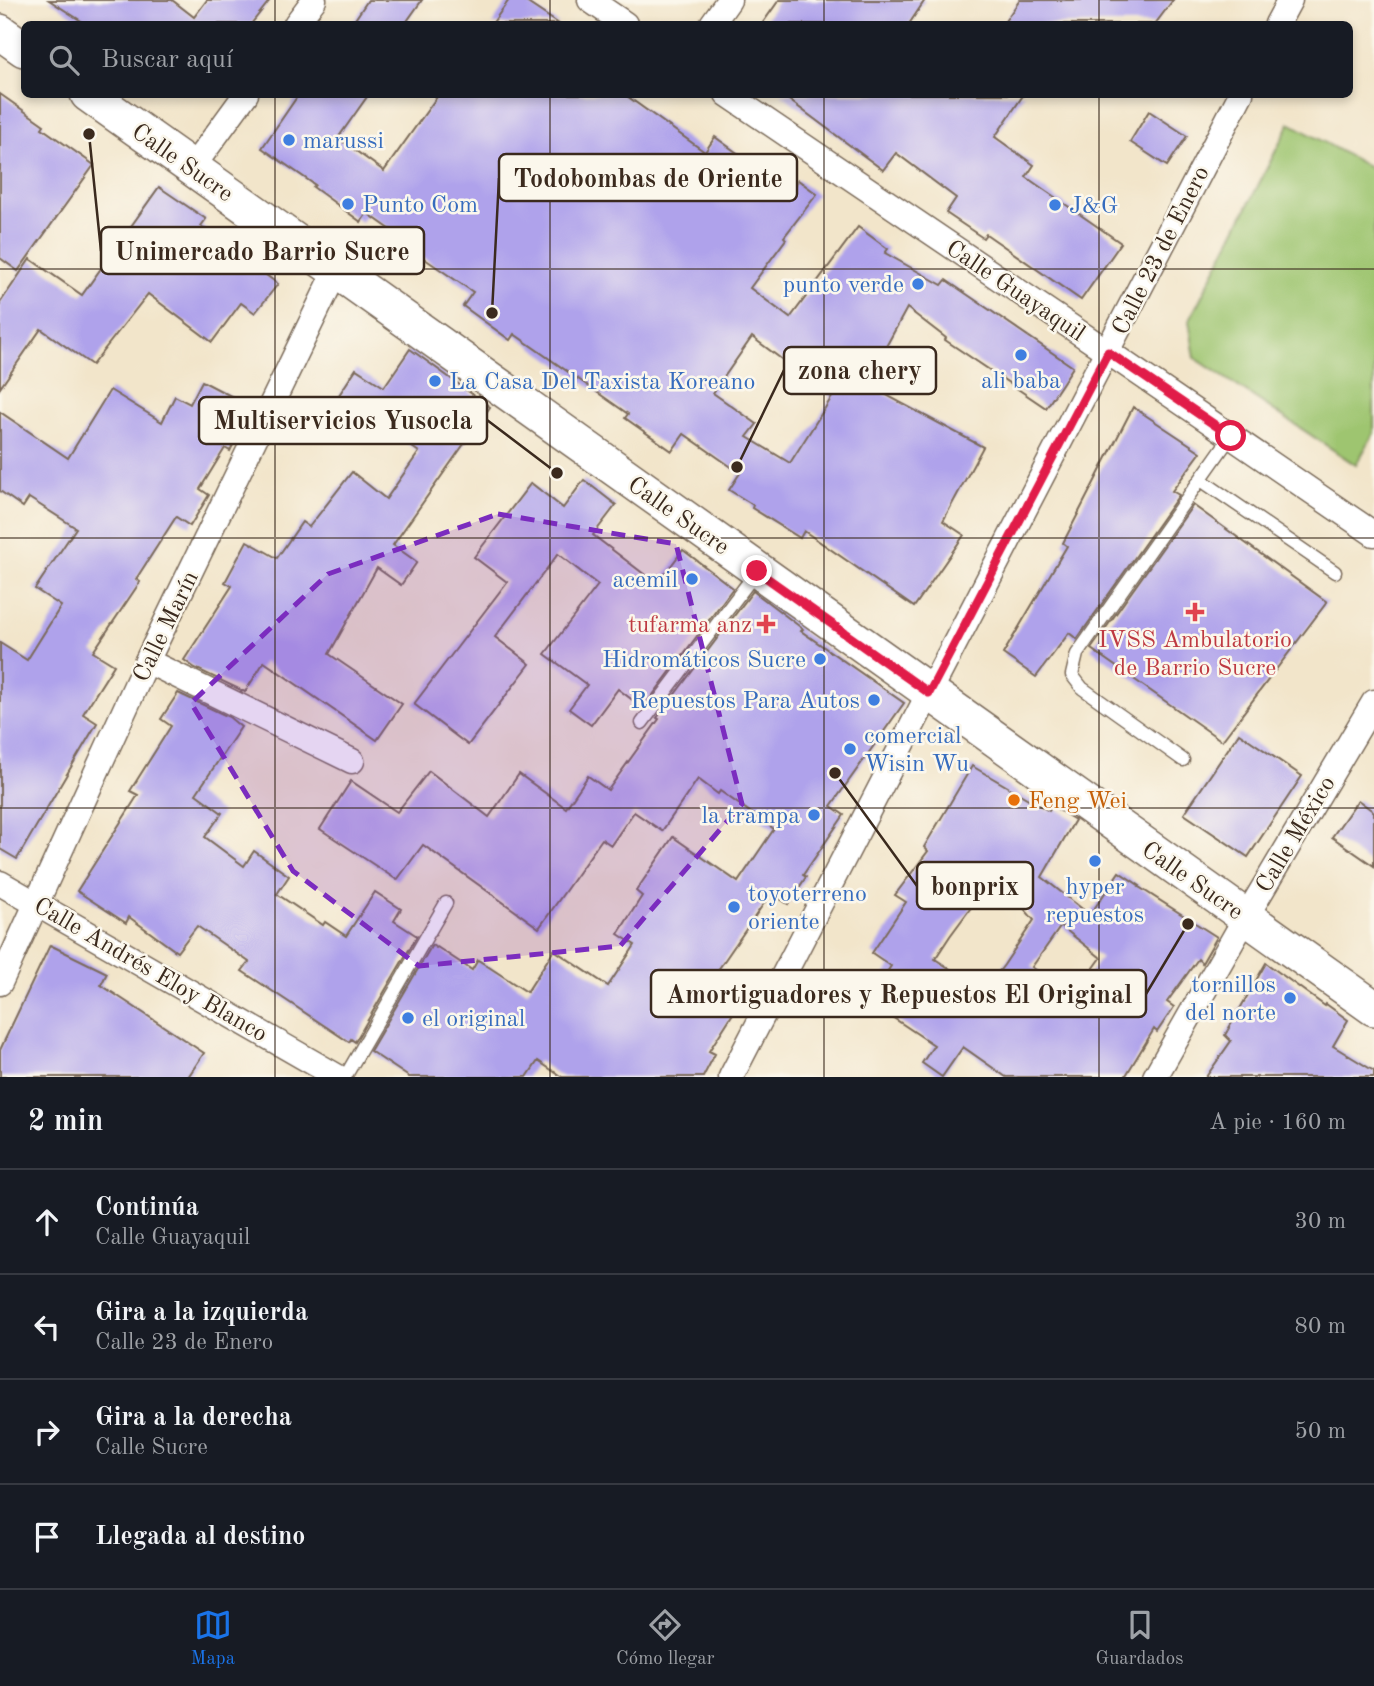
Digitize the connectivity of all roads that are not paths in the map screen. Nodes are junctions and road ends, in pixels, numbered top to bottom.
1 (314, 0) edge
2 (590, 0) edge
3 (729, 0) edge
4 (1290, 0) edge
5 (298, 21) edge
6 (621, 21) edge
7 (714, 21) edge
8 (1279, 21) edge
9 (0, 32) edge
10 (21, 47) edge
11 (94, 98) edge
12 (243, 98) edge
13 (733, 98) edge
14 (1239, 98) edge
15 (192, 168) junction
16 (336, 271) junction
17 (1108, 352) junction
18 (1231, 436) junction
19 (1201, 480) junction
20 (1374, 534) edge
21 (757, 571) junction
22 (1335, 572) dead end
23 (147, 661) junction
24 (929, 693) junction
25 (1374, 702) edge
26 (642, 723) dead end
27 (1184, 760) dead end
28 (352, 761) dead end
29 (0, 883) edge
30 (446, 903) dead end
31 (36, 904) junction
32 (1246, 917) junction
33 (0, 983) edge
34 (1374, 1008) edge
35 (338, 1077) edge
36 (345, 1077) edge
37 (731, 1077) edge
38 (1155, 1077) edge

1 - 5 street
2 - 6 street
3 - 7 street
4 - 8 street
9 - 10 street
11 - 15 street, Calle Sucre
12 - 15 street
13 - 17 street, Calle Guayaquil
14 - 17 street, Calle 23 de Enero
15 - 16 street, Calle Sucre
16 - 21 street, Calle Sucre
16 - 23 street, Calle Marín
17 - 18 street, Calle Guayaquil
17 - 24 street, Calle 23 de Enero
18 - 19 lane
18 - 20 street, Calle Guayaquil
19 - 22 lane
19 - 27 lane
21 - 24 street, Calle Sucre
21 - 26 lane
23 - 28 street
23 - 31 street, Calle Marín
24 - 32 street, Calle Sucre
24 - 37 street, Calle 23 de Enero
25 - 32 street, Calle México
29 - 31 street, Calle Andrés Eloy Blanco
30 - 36 lane
31 - 33 street, Calle Marín
31 - 35 street, Calle Andrés Eloy Blanco
32 - 34 street, Calle Sucre
32 - 38 street, Calle México

